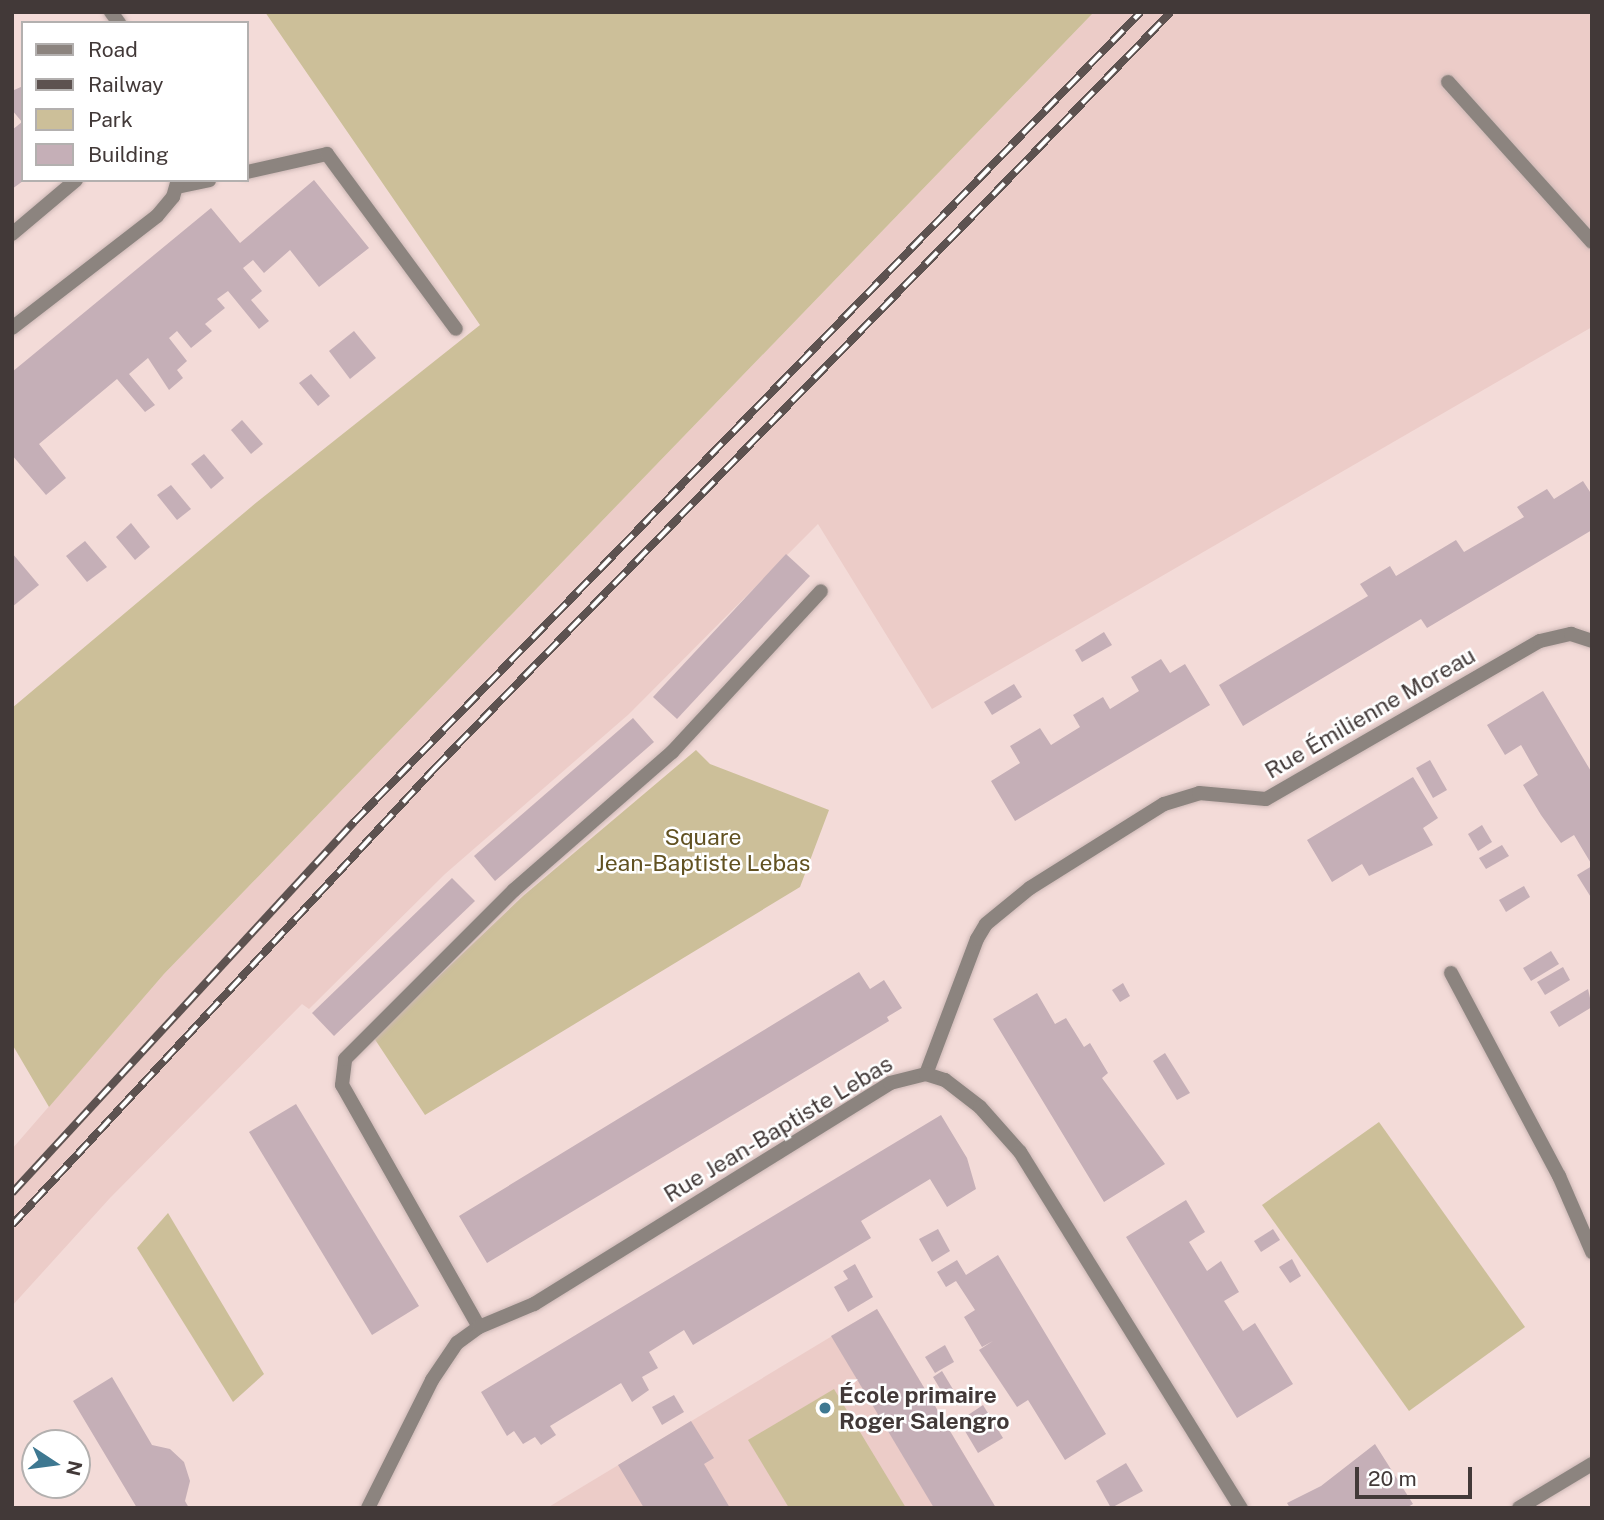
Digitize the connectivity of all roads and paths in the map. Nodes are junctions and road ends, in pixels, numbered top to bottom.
1 (1448, 82) dead end
2 (248, 172) edge
3 (74, 182) edge
4 (177, 184) edge
5 (12, 234) edge
6 (1592, 242) edge
7 (12, 328) edge
8 (456, 329) dead end
9 (821, 591) dead end
10 (1592, 640) edge
11 (1451, 974) dead end
12 (926, 1074) junction
13 (1592, 1252) edge
14 (479, 1327) junction
15 (1592, 1464) edge
16 (368, 1508) edge
17 (1241, 1508) edge
18 (1519, 1508) edge

1 - 6 street
2 - 8 street
3 - 5 street
4 - 7 street
9 - 14 street
10 - 12 street, Rue Émilienne Moreau
11 - 13 street
12 - 14 street, Rue Jean-Baptiste Lebas
12 - 17 street, Rue Jean-Baptiste Lebas
14 - 16 street, Rue Jean-Baptiste Lebas
15 - 18 street

